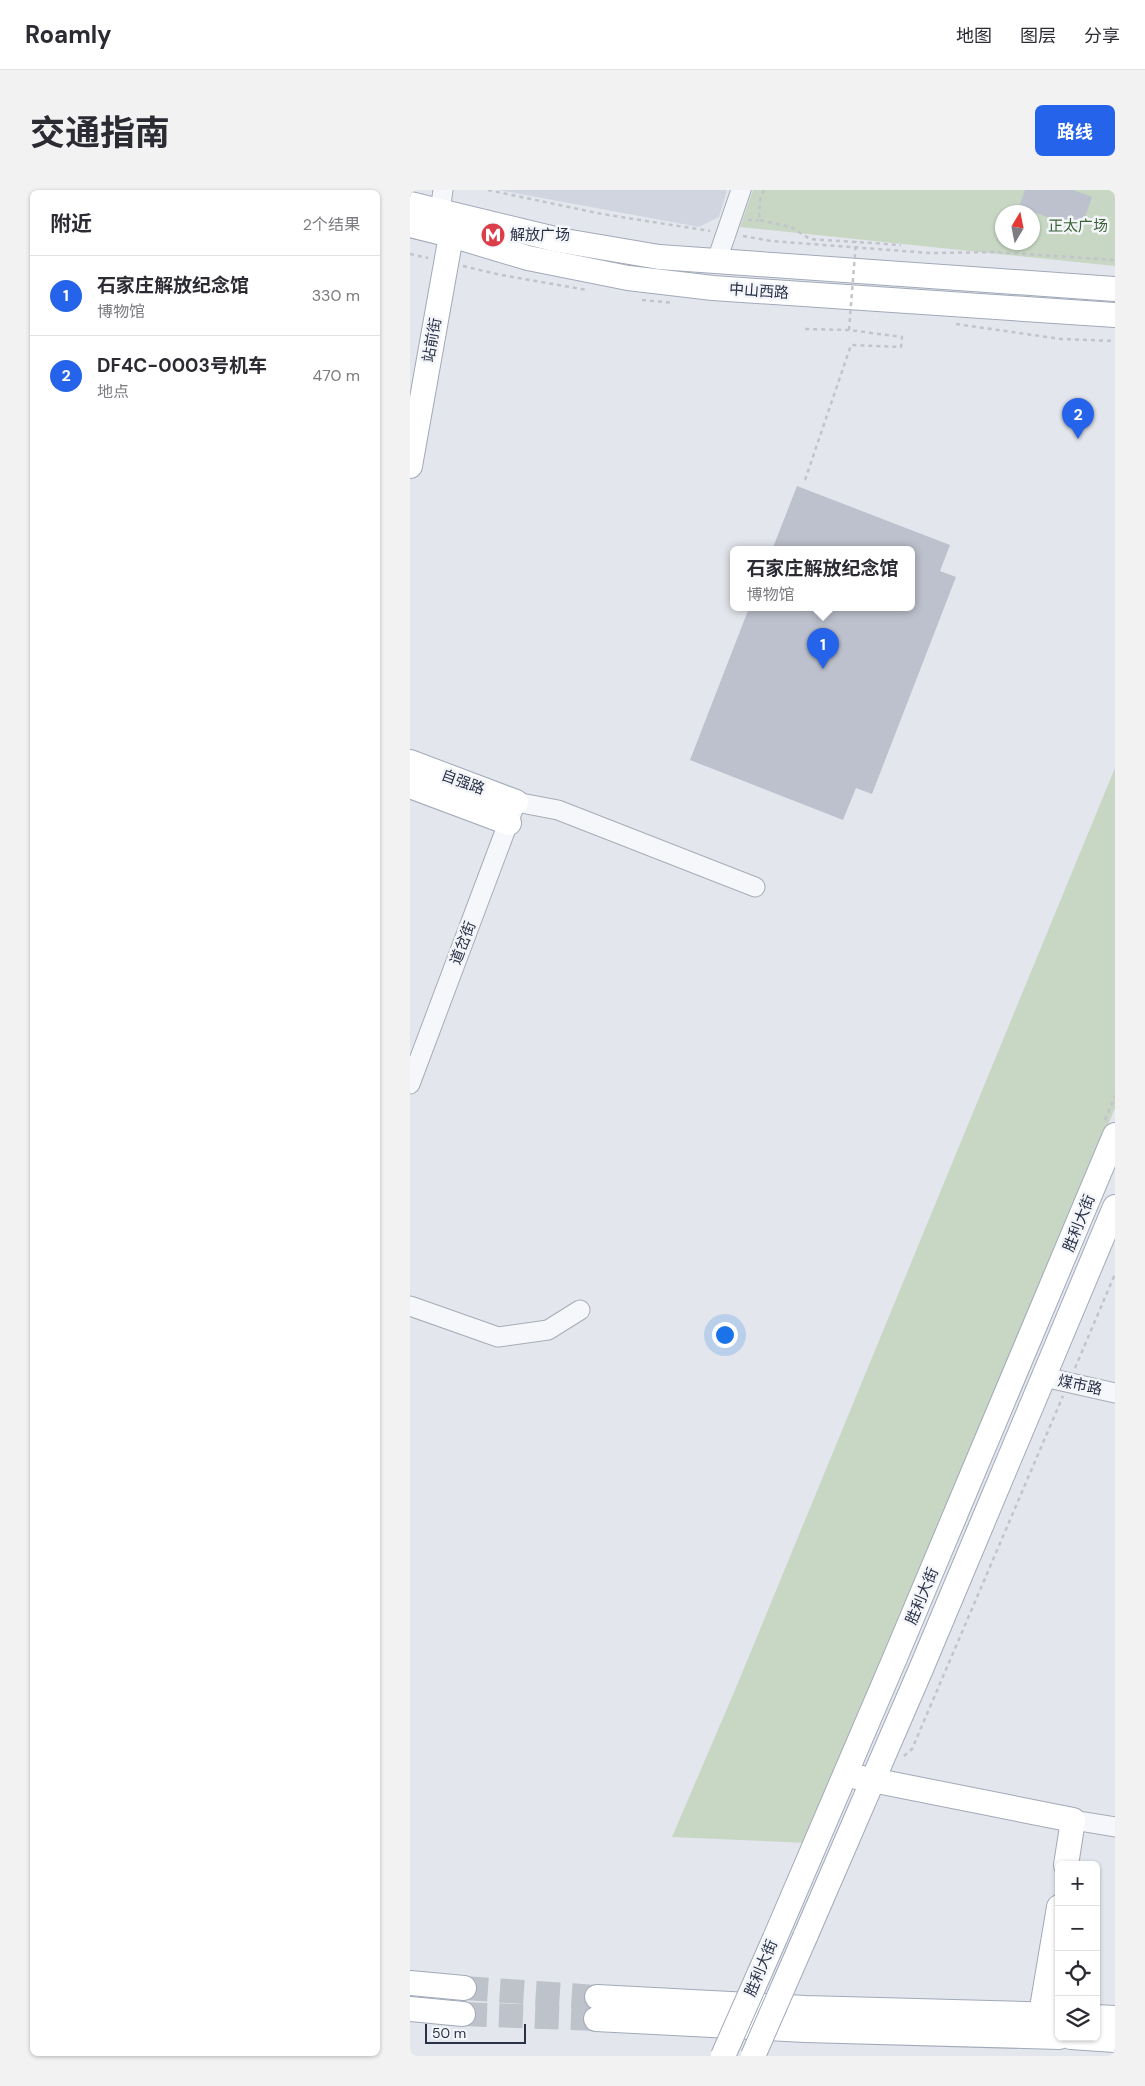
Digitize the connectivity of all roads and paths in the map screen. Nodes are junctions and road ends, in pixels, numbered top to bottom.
1 (488, 190) edge
2 (740, 190) edge
3 (764, 190) edge
4 (410, 204) edge
5 (445, 217) edge
6 (410, 226) edge
7 (726, 233) junction
8 (856, 241) junction
9 (901, 245) dead end
10 (717, 260) junction
11 (1115, 260) edge
12 (1115, 289) edge
13 (1115, 315) edge
14 (805, 329) dead end
15 (849, 330) junction
16 (410, 380) edge
17 (410, 466) edge
18 (804, 480) dead end
19 (410, 762) edge
20 (410, 786) edge
21 (513, 812) junction
22 (755, 887) dead end
23 (410, 1084) edge
24 (1115, 1135) edge
25 (1115, 1207) edge
26 (1115, 1274) edge
27 (410, 1306) edge
28 (580, 1310) dead end
29 (1044, 1377) junction
30 (1069, 1383) junction
31 (1115, 1392) edge
32 (899, 1759) dead end
33 (845, 1774) junction
34 (873, 1780) junction
35 (1073, 1820) junction
36 (1115, 1827) edge
37 (1067, 1861) edge
38 (1055, 1945) edge
39 (410, 1983) edge
40 (464, 1988) tunnel mouth
41 (597, 2008) tunnel mouth
42 (410, 2009) edge
43 (464, 2014) tunnel mouth
44 (1100, 2017) edge
45 (1115, 2018) edge
46 (1046, 2032) edge
47 (1100, 2039) edge
48 (1115, 2040) edge
49 (724, 2056) edge
50 (754, 2056) edge

1 - 7 path
2 - 7 street
3 - 8 path
4 - 5 main road, 中山西路
5 - 6 main road, 中山西路
5 - 10 main road, 中山西路
5 - 13 main road, 中山西路
5 - 16 main road, 站前街
5 - 17 main road, 站前街
7 - 10 street
7 - 11 path
8 - 9 path
8 - 15 path, bridge
10 - 12 main road, 中山西路
14 - 15 path
15 - 18 path
19 - 21 main road, 自强路
20 - 21 main road, 自强路
21 - 22 street
21 - 23 street, 道岔街
24 - 33 main road, 胜利大街
25 - 29 main road, 胜利大街
26 - 30 path
27 - 28 street
29 - 30 street, 煤市路
29 - 34 main road, 胜利大街
30 - 31 street, 煤市路
30 - 32 path
33 - 34 main road
33 - 49 main road, 胜利大街, bridge
34 - 35 main road
34 - 50 main road, 胜利大街, bridge
35 - 36 street
35 - 37 main road
38 - 46 main road
39 - 40 main road
41 - 46 main road
42 - 43 main road
44 - 45 main road
47 - 48 main road

